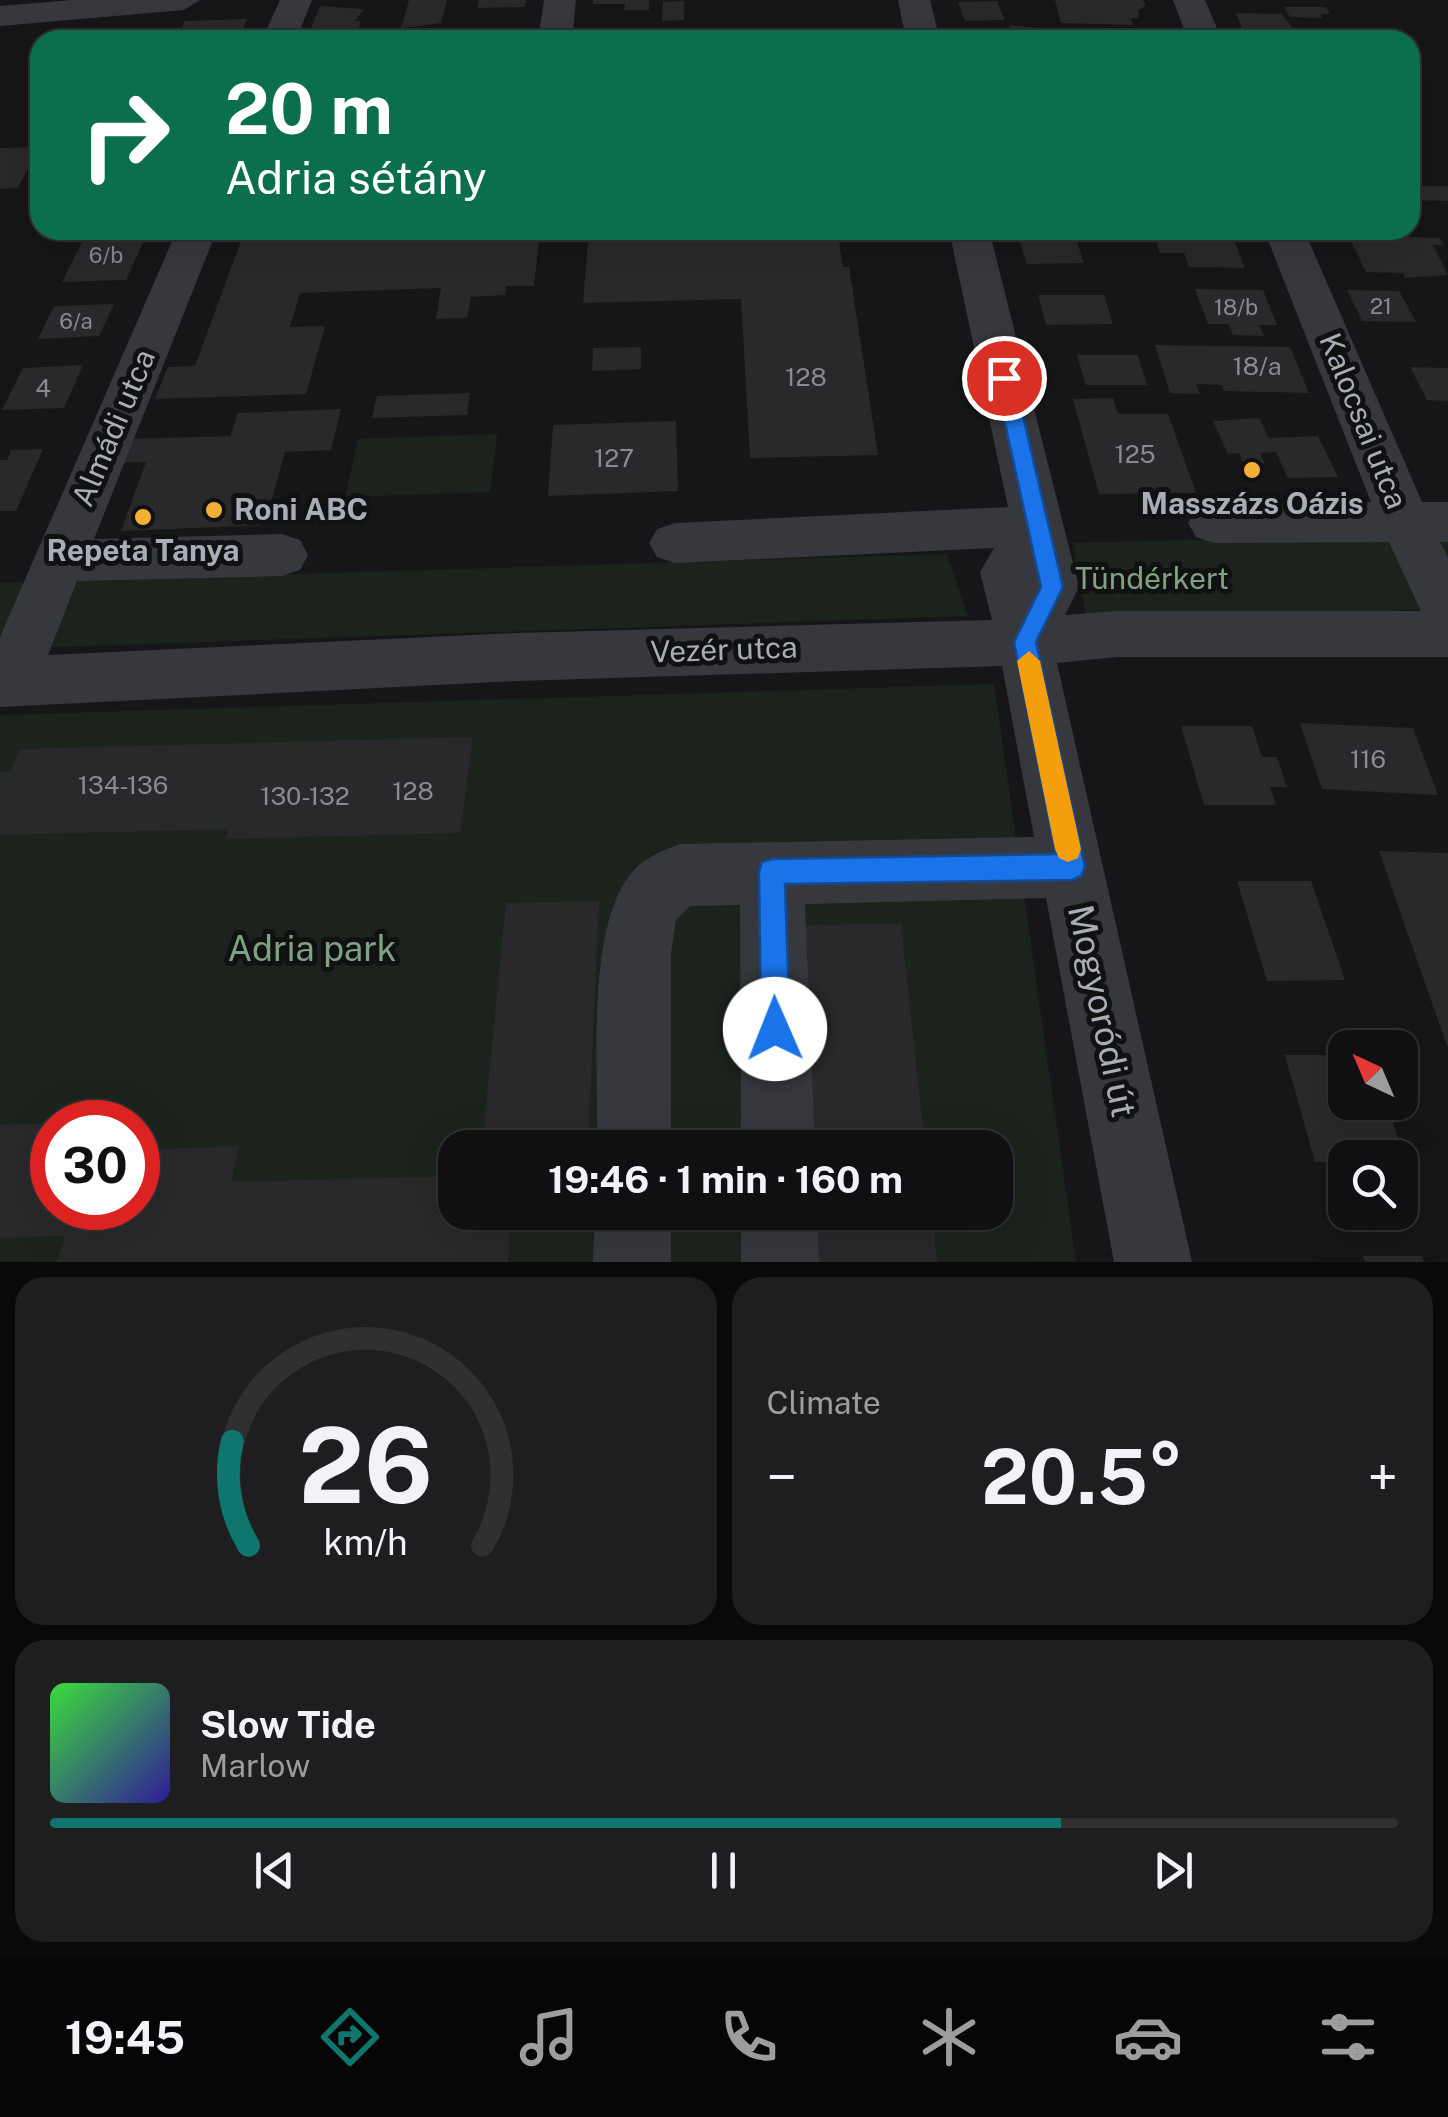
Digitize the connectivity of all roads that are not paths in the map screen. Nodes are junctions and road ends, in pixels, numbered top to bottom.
1 (184, 0) edge
2 (296, 0) edge
3 (560, 0) edge
4 (914, 0) edge
5 (1189, 0) edge
6 (11, 17) edge
7 (282, 30) edge
8 (557, 30) edge
9 (922, 30) edge
10 (1202, 30) edge
11 (193, 240) edge
12 (971, 240) edge
13 (1289, 240) edge
14 (1214, 523) dead end
15 (1426, 523) edge
16 (1040, 526) junction
17 (675, 543) dead end
18 (282, 555) dead end
19 (58, 560) junction
20 (1448, 610) edge
21 (1448, 634) edge
22 (1025, 642) junction
23 (4, 682) edge
24 (1072, 867) junction
25 (772, 872) junction
26 (634, 1130) edge
27 (778, 1130) edge
28 (633, 1230) edge
29 (779, 1230) edge
30 (632, 1262) edge
31 (780, 1262) edge
32 (1153, 1262) edge

1 - 6 street
2 - 7 street
3 - 8 street
4 - 9 street
5 - 10 street
11 - 19 street, Almádi utca
12 - 16 street
13 - 15 street, Kalocsai utca
14 - 15 street
15 - 20 street, Kalocsai utca
16 - 17 street
16 - 22 street
18 - 19 street
19 - 23 street, Almádi utca
21 - 22 street, Vezér utca
22 - 23 street, Vezér utca
22 - 24 street, Mogyoródi út
24 - 25 street
24 - 32 street, Mogyoródi út
25 - 26 street
25 - 27 street
28 - 30 street
29 - 31 street

